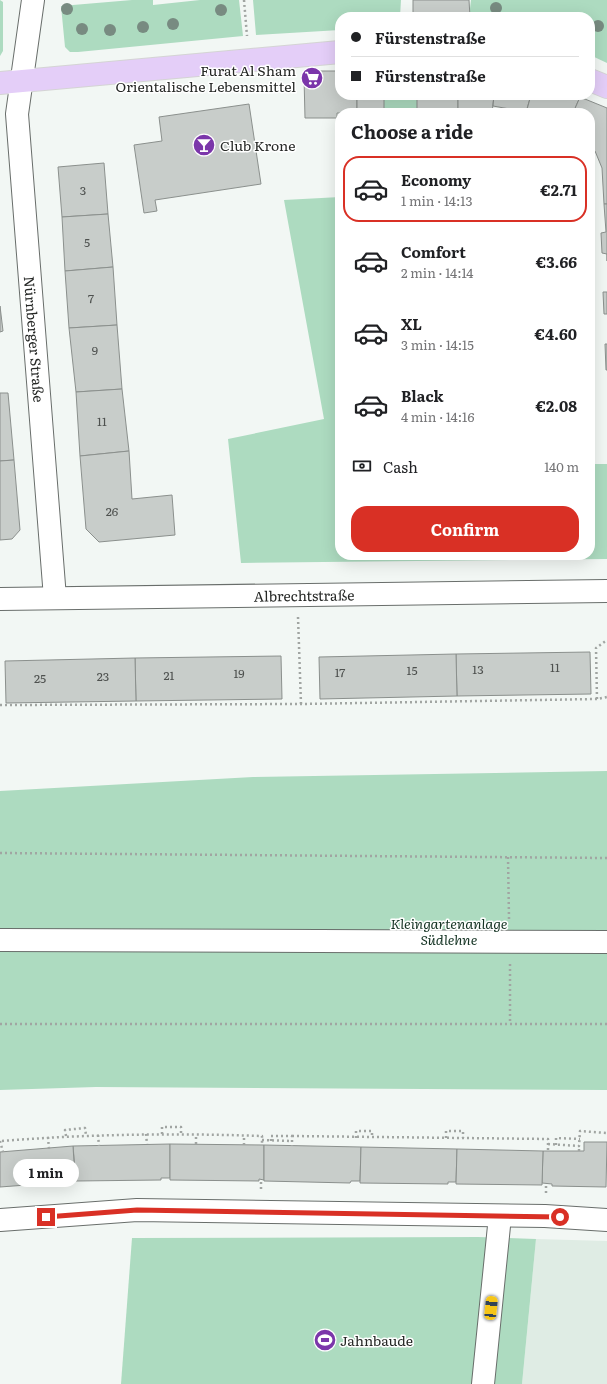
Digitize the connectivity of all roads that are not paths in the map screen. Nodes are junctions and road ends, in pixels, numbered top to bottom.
1 (33, 0) edge
2 (335, 52) edge
3 (10, 82) edge
4 (595, 82) edge
5 (607, 87) edge
6 (607, 591) edge
7 (55, 598) junction
8 (0, 599) edge
9 (0, 940) edge
10 (607, 942) edge
11 (500, 1216) junction
12 (0, 1220) edge
13 (607, 1220) edge
14 (483, 1384) edge

1 - 3 street, Nürnberger Straße
2 - 3 main road
3 - 7 street, Nürnberger Straße
4 - 5 main road
6 - 7 street, Albrechtstraße
7 - 8 street, Albrechtstraße
9 - 10 street
11 - 12 street
11 - 13 street
11 - 14 street

